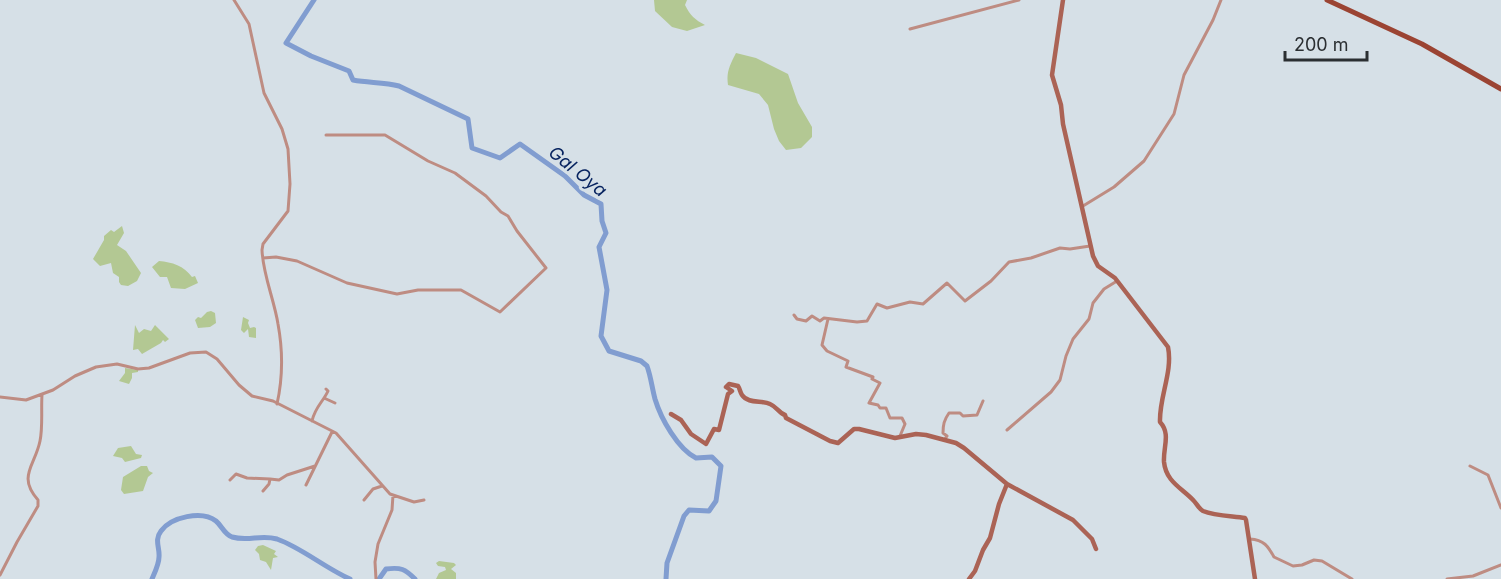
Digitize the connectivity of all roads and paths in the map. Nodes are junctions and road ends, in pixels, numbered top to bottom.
1 (234, 0) edge
2 (1019, 0) edge
3 (1063, 0) edge
4 (1221, 0) edge
5 (1327, 0) edge
6 (910, 29) dead end
7 (1501, 89) edge
8 (326, 135) dead end
9 (1083, 206) junction
10 (1091, 246) junction
11 (263, 258) junction
12 (1117, 281) junction
13 (794, 315) dead end
14 (828, 319) junction
15 (326, 389) dead end
16 (42, 395) junction
17 (0, 396) edge
18 (324, 398) junction
19 (983, 401) dead end
20 (335, 403) dead end
21 (277, 404) junction
22 (670, 414) dead end
23 (312, 420) junction
24 (1007, 430) dead end
25 (332, 432) junction
26 (900, 438) junction
27 (945, 439) junction
28 (315, 466) junction
29 (1470, 466) dead end
30 (270, 479) junction
31 (230, 480) dead end
32 (1007, 484) junction
33 (306, 485) dead end
34 (382, 486) junction
35 (263, 490) dead end
36 (393, 495) junction
37 (364, 500) dead end
38 (424, 500) dead end
39 (1501, 508) edge
40 (1250, 539) junction
41 (1096, 549) dead end
42 (1501, 565) edge
43 (0, 575) edge
44 (376, 579) edge
45 (969, 579) edge
46 (1255, 579) edge
47 (1352, 579) edge
48 (1447, 579) edge

1 - 11 street
2 - 6 street
3 - 9 main road
4 - 9 street
5 - 7 main road
8 - 11 street
9 - 10 main road
10 - 12 main road
10 - 14 street
11 - 21 street
12 - 24 street
12 - 40 main road
13 - 14 street
14 - 26 street
15 - 18 street
16 - 17 street
16 - 21 street
16 - 43 street
18 - 20 street
18 - 23 street
19 - 27 street
21 - 23 street
22 - 26 main road
23 - 25 street
25 - 28 street
25 - 34 street
26 - 27 main road
27 - 32 main road
28 - 30 street
28 - 33 street
29 - 39 street
30 - 31 street
30 - 35 street
32 - 41 main road
32 - 45 main road
34 - 36 street
34 - 37 street
36 - 38 street
36 - 44 street
40 - 46 main road
40 - 47 street
42 - 48 street

